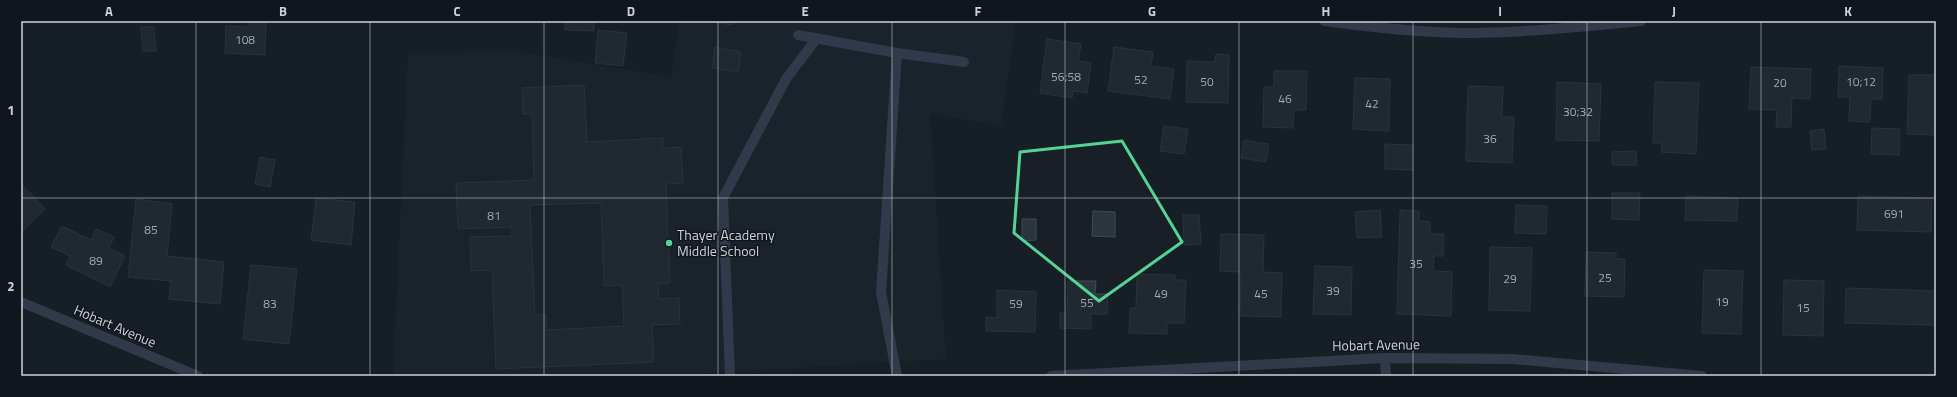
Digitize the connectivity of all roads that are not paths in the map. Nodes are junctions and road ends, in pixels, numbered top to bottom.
1 (1324, 21) edge
2 (1641, 21) edge
3 (798, 35) dead end
4 (817, 38) junction
5 (897, 53) junction
6 (964, 62) dead end
7 (21, 302) edge
8 (1385, 358) junction
9 (198, 376) edge
10 (730, 376) edge
11 (897, 376) edge
12 (1051, 376) edge
13 (1386, 376) edge
14 (1702, 376) edge

1 - 2 street
3 - 4 street
4 - 5 street
4 - 10 street
5 - 6 street
5 - 11 street
7 - 9 street, Hobart Avenue
8 - 12 street, Hobart Avenue
8 - 13 street
8 - 14 street, Hobart Avenue

